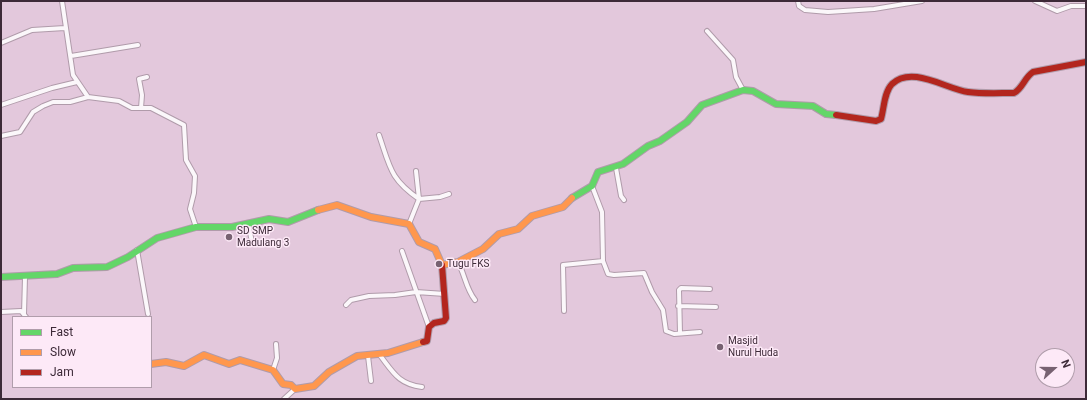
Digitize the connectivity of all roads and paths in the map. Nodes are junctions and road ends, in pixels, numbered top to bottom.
1 (62, 1) edge
2 (798, 1) edge
3 (922, 1) edge
4 (1035, 1) edge
5 (910, 2) edge
6 (1086, 6) edge
7 (65, 28) junction
8 (707, 31) dead end
9 (1, 43) edge
10 (138, 45) dead end
11 (71, 56) junction
12 (1086, 62) edge
13 (148, 77) dead end
14 (77, 82) junction
15 (744, 90) junction
16 (88, 97) junction
17 (1, 105) edge
18 (141, 108) junction
19 (379, 135) dead end
20 (1, 136) edge
21 (616, 168) junction
22 (416, 171) dead end
23 (592, 186) junction
24 (449, 194) dead end
25 (419, 199) junction
26 (624, 200) dead end
27 (248, 222) junction
28 (409, 224) junction
29 (196, 227) junction
30 (252, 242) dead end
31 (137, 250) junction
32 (402, 251) dead end
33 (603, 261) junction
34 (458, 262) junction
35 (442, 265) junction
36 (1, 277) edge
37 (25, 277) junction
38 (710, 289) dead end
39 (416, 292) junction
40 (445, 294) junction
41 (475, 300) dead end
42 (346, 305) dead end
43 (678, 306) junction
44 (716, 306) dead end
45 (564, 311) dead end
46 (1, 312) edge
47 (148, 314) dead end
48 (25, 316) edge
49 (429, 328) junction
50 (700, 332) dead end
51 (680, 333) junction
52 (276, 344) dead end
53 (379, 354) junction
54 (368, 356) junction
55 (152, 364) edge
56 (273, 370) junction
57 (371, 380) dead end
58 (422, 387) dead end
59 (295, 389) junction
60 (284, 399) edge

1 - 7 street
2 - 5 street
3 - 5 street
4 - 6 street
7 - 9 street
7 - 11 street
8 - 15 street
10 - 11 street
11 - 14 street
12 - 15 street
13 - 18 street
14 - 16 street
14 - 17 street
15 - 21 street
16 - 18 street
16 - 20 street
18 - 29 street
19 - 25 street
21 - 23 street
21 - 26 street
22 - 25 street
23 - 33 street
23 - 34 street
24 - 25 street
25 - 28 street
27 - 28 street
27 - 29 street
27 - 30 street
28 - 35 street
29 - 31 street
31 - 37 street
31 - 47 street
32 - 39 street
33 - 45 street
33 - 51 street
34 - 35 street
34 - 41 street
35 - 40 street
36 - 37 street
37 - 48 street
38 - 43 street
39 - 40 street
39 - 42 street
39 - 49 street
40 - 49 street
43 - 44 street
43 - 51 street
46 - 48 street
49 - 53 street
50 - 51 street
52 - 56 street
53 - 54 street
53 - 58 street
54 - 57 street
54 - 59 street
55 - 56 street
56 - 59 street
59 - 60 street

